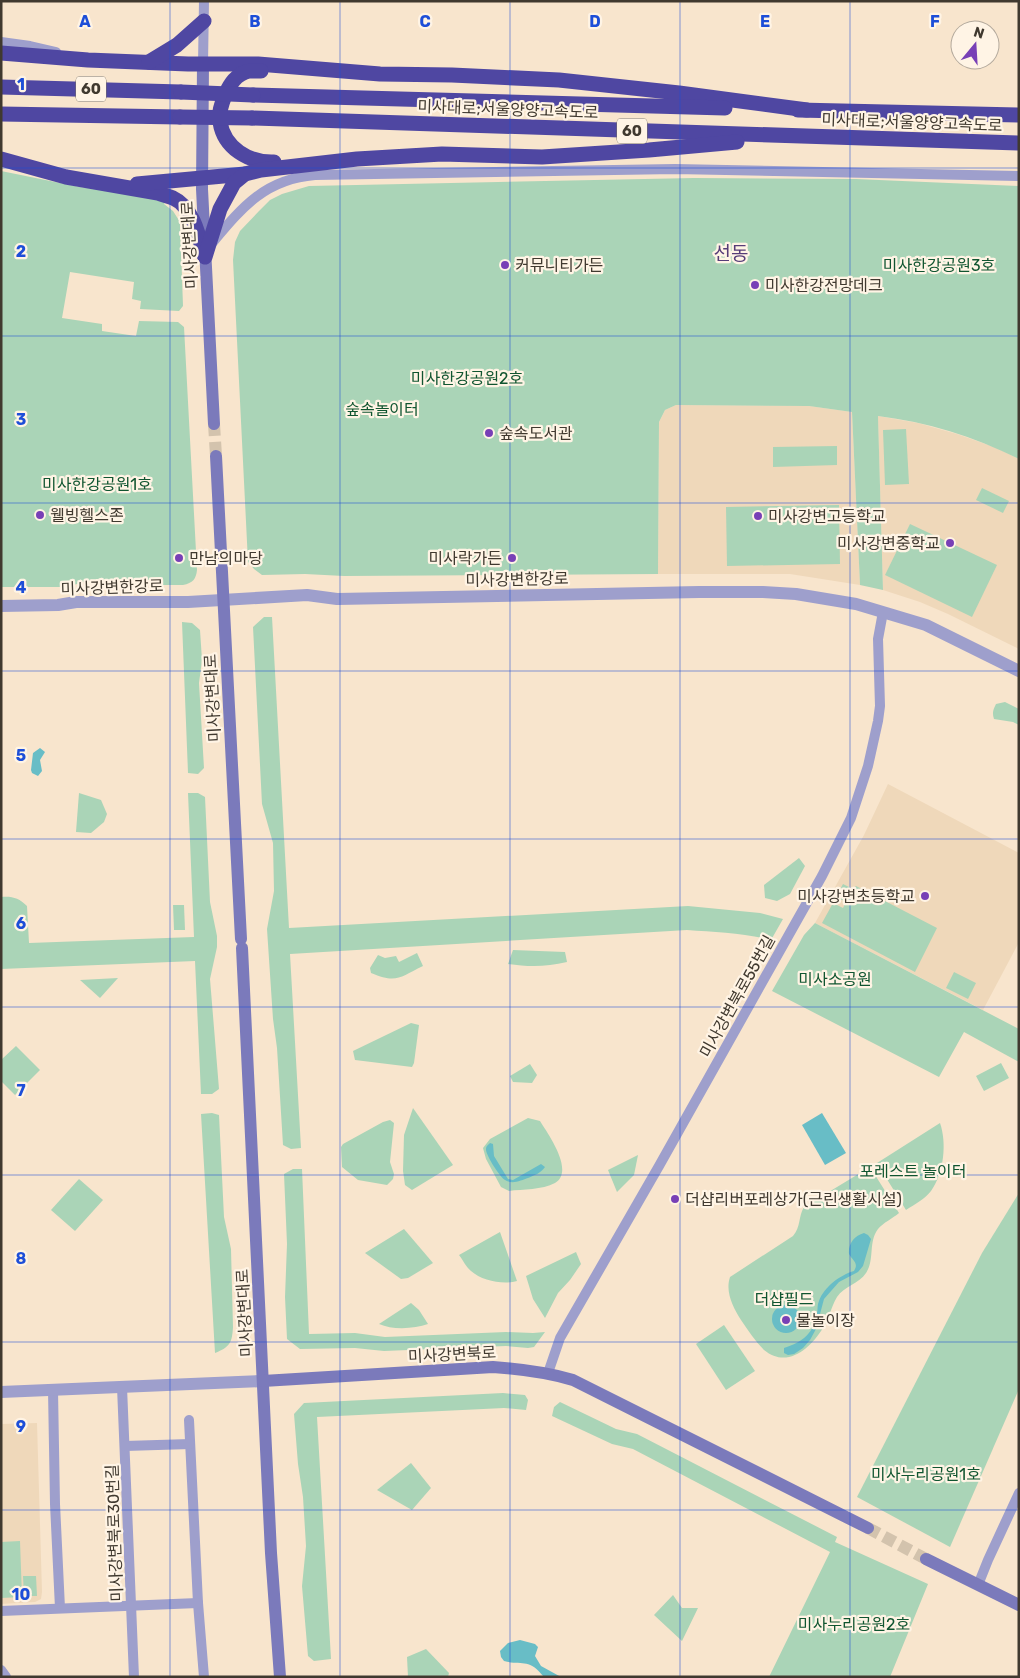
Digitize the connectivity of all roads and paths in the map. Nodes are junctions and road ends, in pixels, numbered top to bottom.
1 (204, 1) edge
2 (204, 21) junction
3 (1, 42) edge
4 (1, 52) edge
5 (88, 60) junction
6 (148, 63) junction
7 (203, 64) junction
8 (322, 68) junction
9 (1, 87) edge
10 (807, 110) junction
11 (1, 114) edge
12 (1016, 115) edge
13 (801, 136) junction
14 (1017, 143) edge
15 (357, 158) junction
16 (1, 159) edge
17 (1, 166) edge
18 (245, 174) junction
19 (1019, 176) edge
20 (66, 177) junction
21 (202, 178) junction
22 (111, 185) junction
23 (206, 253) junction
24 (214, 424) tunnel mouth
25 (216, 456) tunnel mouth
26 (224, 600) junction
27 (1, 606) edge
28 (883, 612) junction
29 (1019, 671) edge
30 (548, 1373) junction
31 (263, 1381) junction
32 (122, 1387) junction
33 (53, 1390) junction
34 (1, 1392) edge
35 (189, 1420) dead end
36 (190, 1444) junction
37 (125, 1446) junction
38 (1019, 1493) edge
39 (868, 1528) tunnel mouth
40 (926, 1559) tunnel mouth
41 (978, 1585) junction
42 (198, 1603) junction
43 (132, 1605) junction
44 (1019, 1606) edge
45 (60, 1608) junction
46 (1, 1611) edge
47 (1, 1670) edge
48 (6, 1677) edge
49 (134, 1677) edge
50 (204, 1677) edge
51 (280, 1677) edge

1 - 2 street
2 - 6 highway
2 - 7 street
3 - 5 street
4 - 5 highway
5 - 6 highway
6 - 7 highway
7 - 8 highway
7 - 21 main road, 미사강변대로
8 - 10 highway
8 - 15 highway
9 - 10 highway, 미사대로;서울양양고속도로 / 60, bridge
10 - 12 highway, 미사대로;서울양양고속도로 / 60
11 - 13 highway, 미사대로;서울양양고속도로 / 60, bridge
13 - 14 highway, 미사대로;서울양양고속도로 / 60
13 - 15 highway
15 - 18 highway
16 - 20 highway
17 - 20 street
18 - 21 highway
18 - 23 highway
19 - 23 street
20 - 22 highway
21 - 22 highway
21 - 23 main road, 미사강변대로
22 - 23 highway
23 - 24 main road, 미사강변대로
25 - 26 main road, 미사강변대로
26 - 27 street, 미사강변한강로
26 - 28 street, 미사강변한강로
26 - 31 main road, 미사강변대로
28 - 29 street, 미사강변한강로
28 - 30 street, 미사강변북로55번길
30 - 31 main road, 미사강변북로
30 - 39 main road, 미사강변북로
31 - 32 street, 미사강변북로
31 - 51 main road, 미사강변대로
32 - 33 street, 미사강변북로
32 - 37 street, 미사강변북로30번길
33 - 34 street, 미사강변북로
33 - 45 street
35 - 36 street
36 - 37 street
36 - 42 street
37 - 43 street, 미사강변북로30번길
38 - 41 street
40 - 41 main road
41 - 44 main road
42 - 43 street
42 - 50 street
43 - 45 street
43 - 49 street, 미사강변북로30번길
45 - 46 street
47 - 48 street

